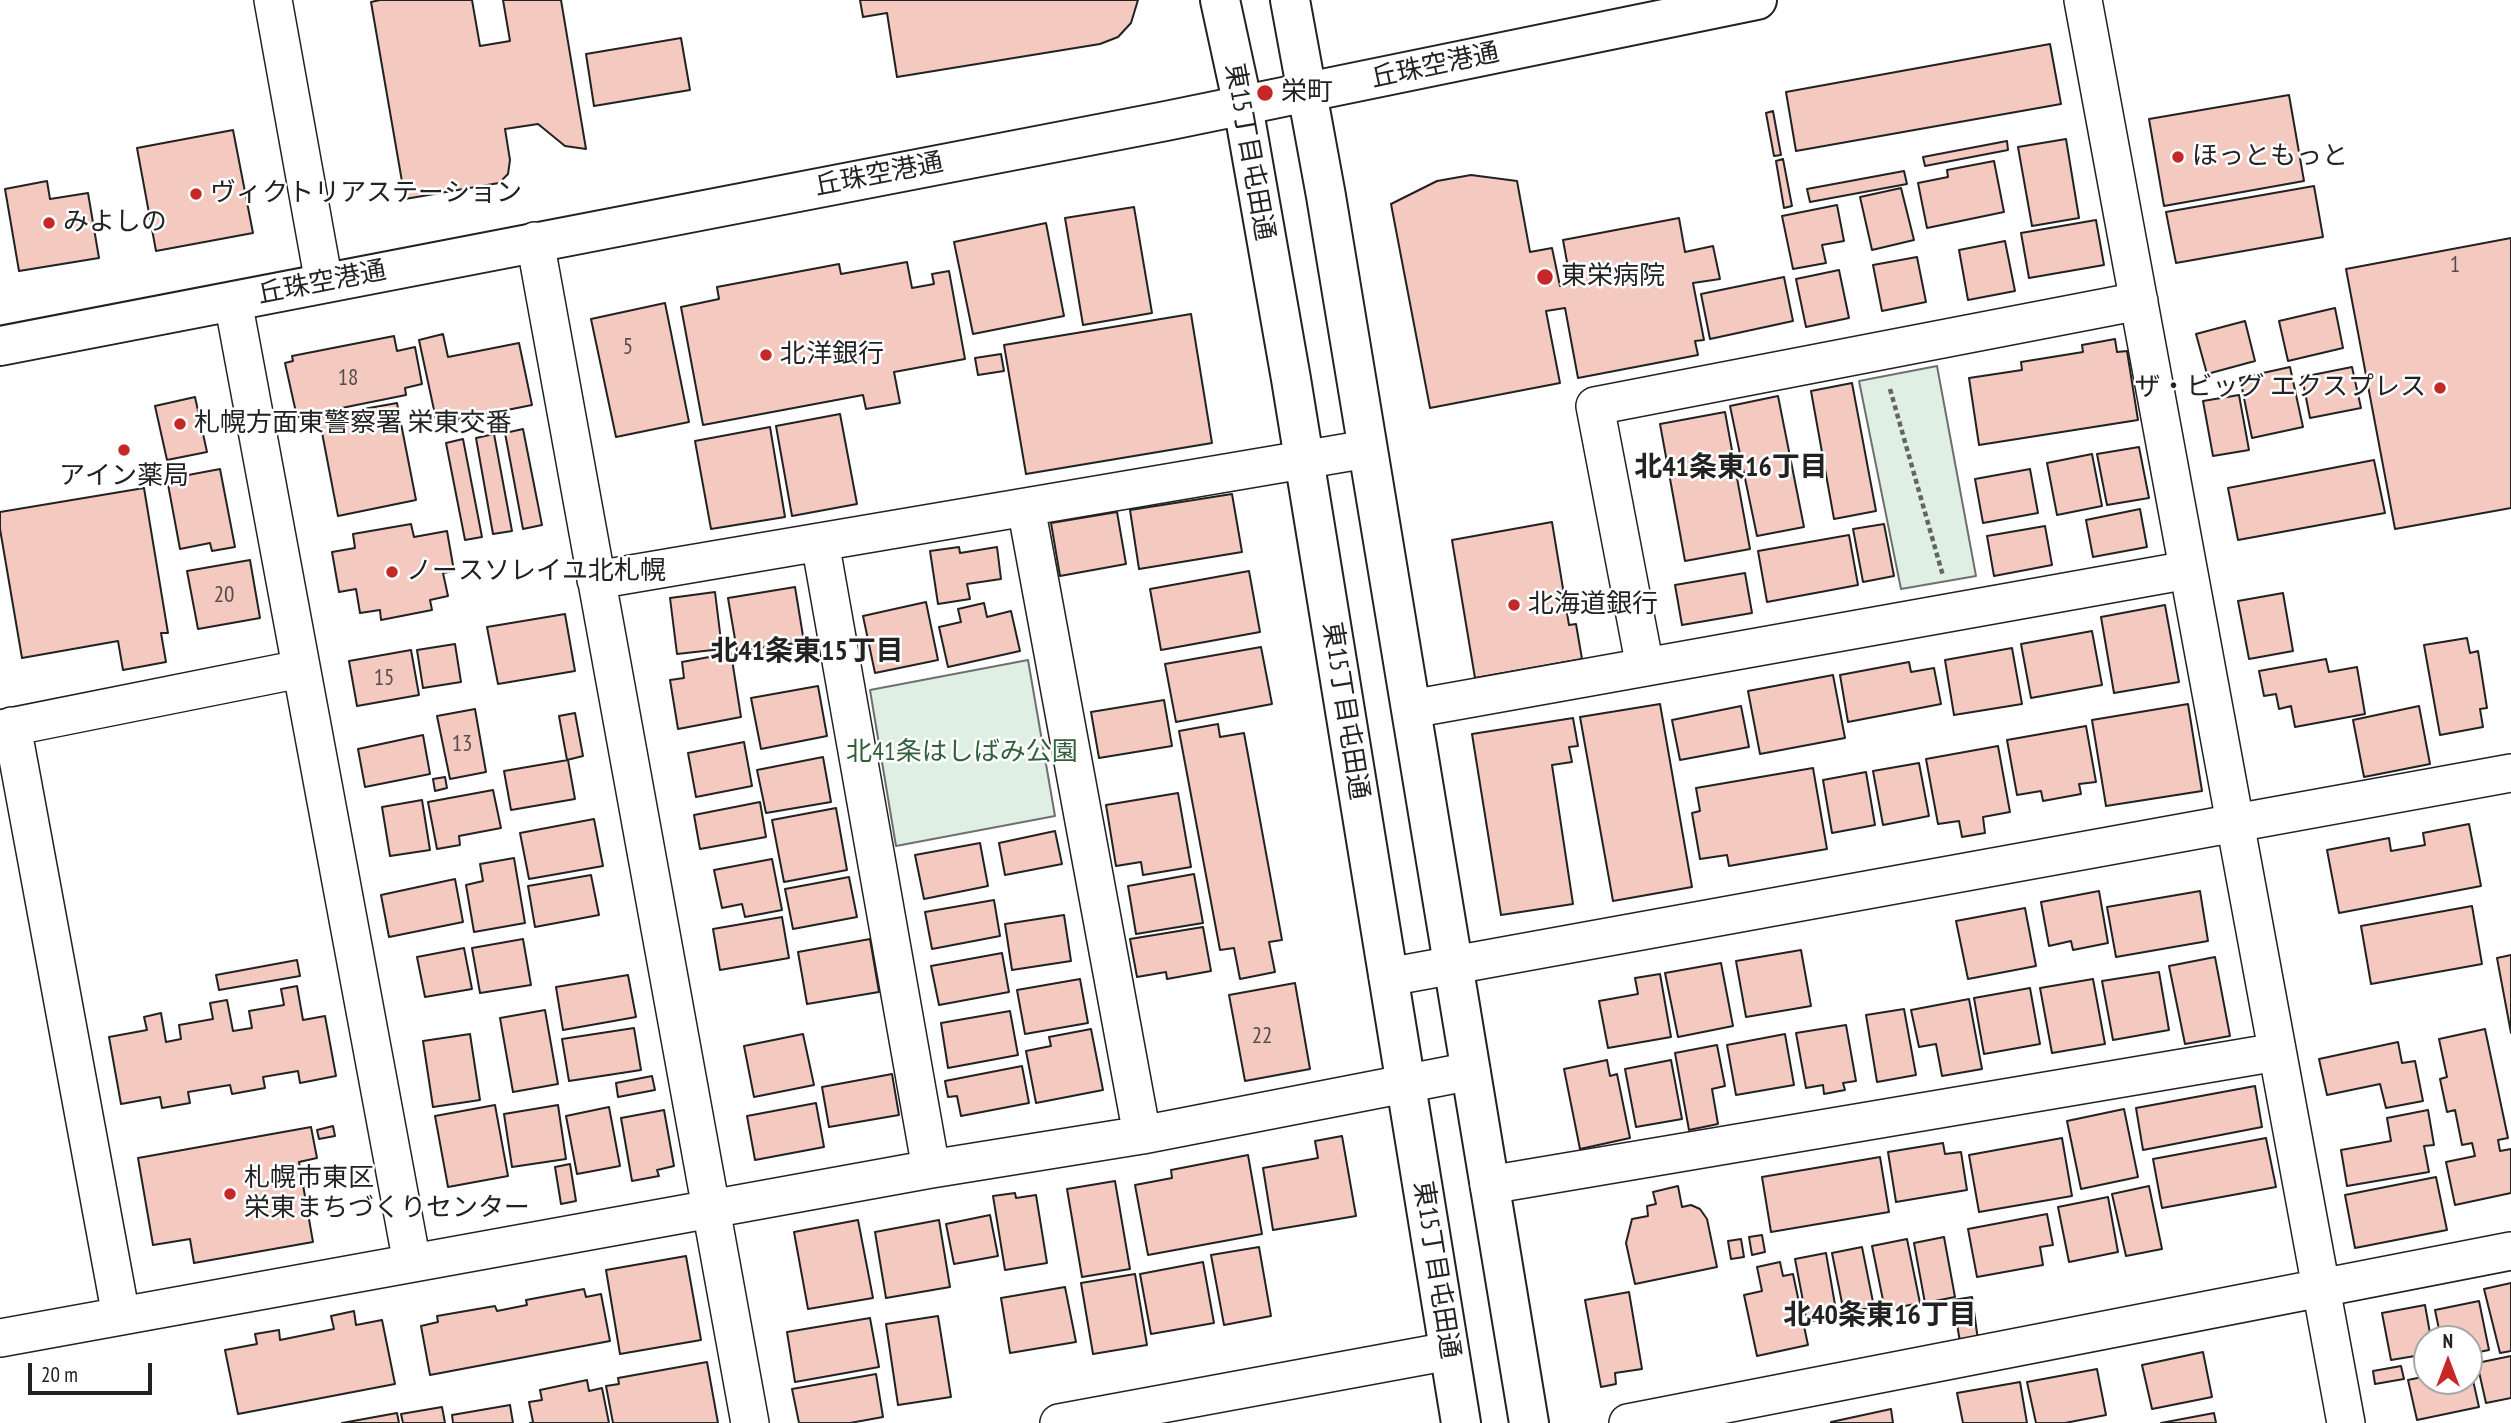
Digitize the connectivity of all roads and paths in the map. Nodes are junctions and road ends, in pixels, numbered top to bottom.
1 (272, 0) edge
2 (1220, 0) edge
3 (1290, 0) edge
4 (1756, 0) edge
5 (2083, 0) edge
6 (1306, 93) junction
7 (1243, 106) junction
8 (535, 241) junction
9 (324, 283) junction
10 (233, 301) junction
11 (2139, 301) junction
12 (0, 346) edge
13 (1889, 388) dead end
14 (1367, 449) junction
15 (1304, 460) junction
16 (1026, 507) junction
17 (820, 542) junction
18 (2188, 570) junction
19 (596, 580) junction
20 (1946, 586) dead end
21 (1645, 667) junction
22 (300, 669) junction
23 (1411, 709) junction
24 (6, 728) edge
25 (2511, 773) edge
26 (2236, 825) junction
27 (1453, 964) junction
28 (1388, 976) junction
29 (2277, 1052) junction
30 (1471, 1071) junction
31 (1405, 1083) junction
32 (1142, 1135) junction
33 (931, 1169) junction
34 (1489, 1185) junction
35 (713, 1211) junction
36 (2511, 1251) edge
37 (412, 1262) junction
38 (2321, 1288) junction
39 (121, 1316) junction
40 (0, 1338) edge
41 (1449, 1351) junction
42 (1097, 1420) edge
43 (750, 1423) edge
44 (1059, 1423) edge
45 (1461, 1423) edge
46 (1529, 1423) edge
47 (1629, 1423) edge
48 (2346, 1423) edge

1 - 9 street
2 - 7 street, 東15丁目屯田通
3 - 6 street
4 - 6 street, 丘珠空港通
5 - 11 street
6 - 7 street, 丘珠空港通
6 - 14 street
7 - 8 street, 丘珠空港通
7 - 15 street, 東15丁目屯田通
8 - 9 street, 丘珠空港通
8 - 19 street
9 - 10 street, 丘珠空港通
10 - 12 street, 丘珠空港通
10 - 22 street
11 - 18 street
11 - 21 street
13 - 20 path
14 - 15 street
14 - 23 street
15 - 16 street
15 - 28 street, 東15丁目屯田通
16 - 17 street
16 - 32 street
17 - 19 street
17 - 33 street
18 - 21 street
18 - 26 street
19 - 35 street
21 - 23 street
22 - 24 street
22 - 37 street
23 - 27 street
24 - 39 street
25 - 26 street
26 - 27 street
26 - 29 street
27 - 28 street
27 - 30 street
28 - 31 street, 東15丁目屯田通
29 - 34 street
29 - 38 street
30 - 31 street
30 - 34 street
31 - 32 street
31 - 41 street, 東15丁目屯田通
32 - 33 street
33 - 35 street
34 - 46 street
35 - 37 street
35 - 43 street
36 - 38 street
37 - 39 street
38 - 47 street
38 - 48 street
39 - 40 street
41 - 42 street
41 - 45 street, 東15丁目屯田通
42 - 44 street

